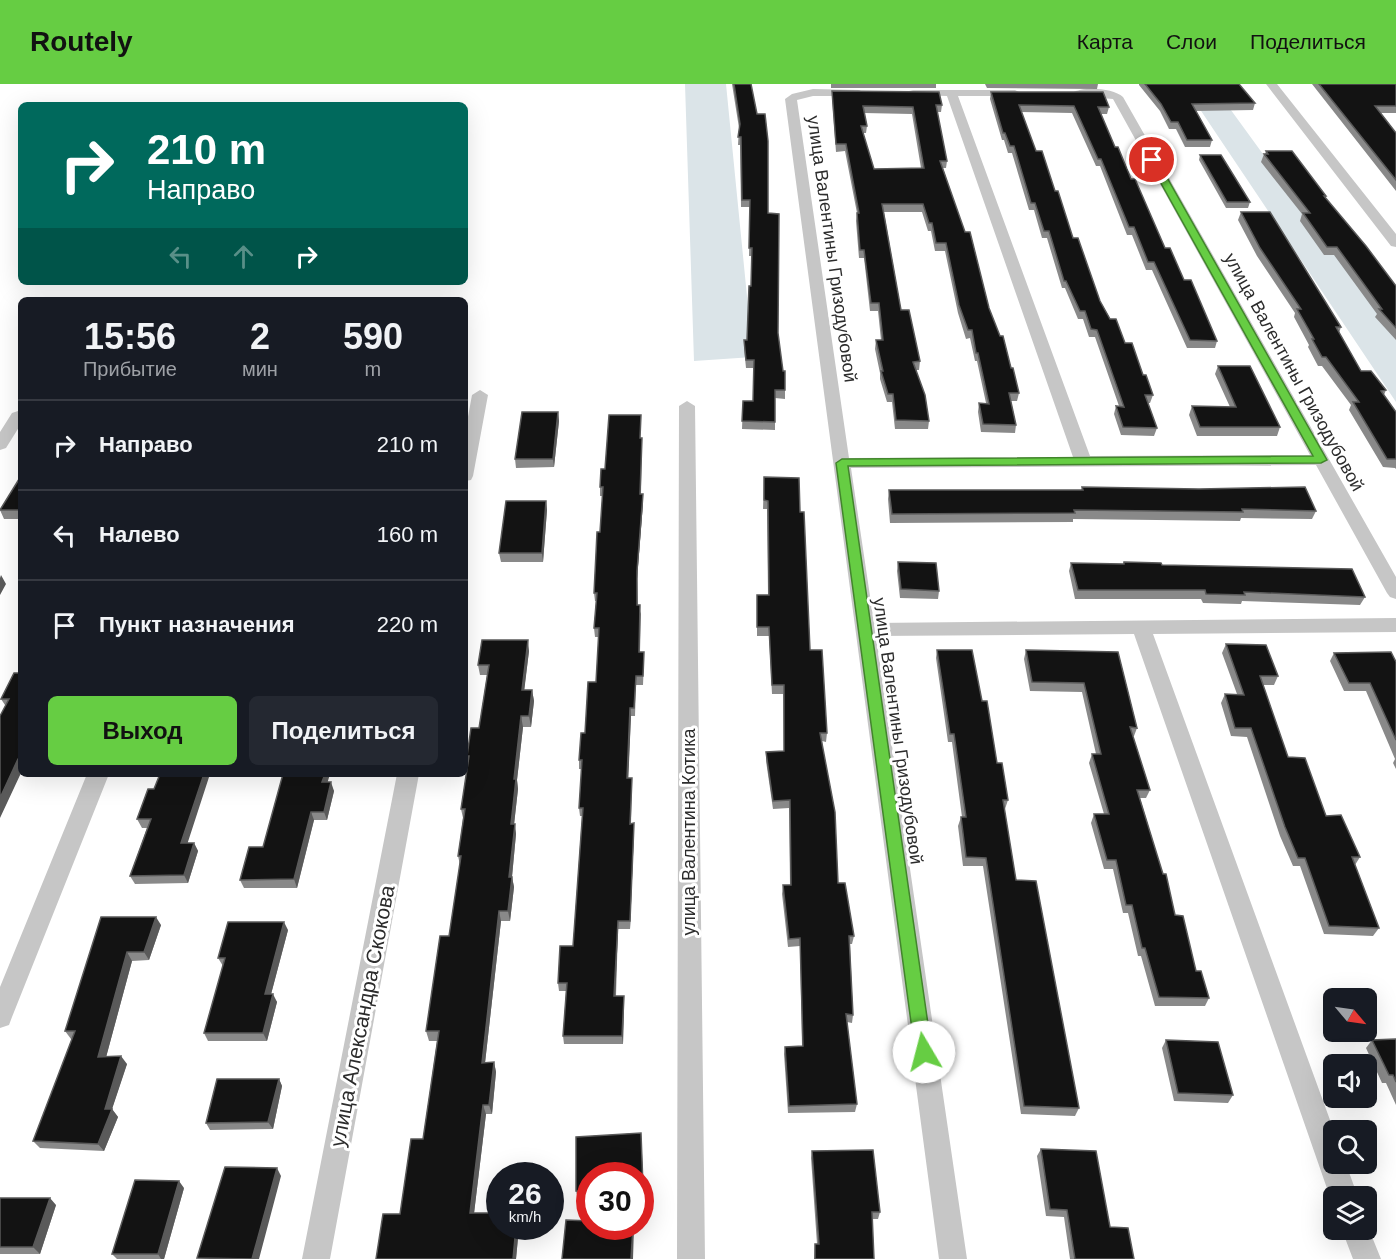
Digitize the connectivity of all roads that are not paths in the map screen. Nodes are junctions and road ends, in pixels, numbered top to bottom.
1 (1271, 84) edge
2 (951, 93) junction
3 (1032, 93) edge
4 (1067, 93) edge
5 (1396, 243) edge
6 (480, 395) dead end
7 (687, 406) dead end
8 (18, 416) dead end
9 (0, 445) edge
10 (468, 460) edge
11 (1321, 460) junction
12 (1083, 461) junction
13 (842, 463) junction
14 (1396, 593) edge
15 (1396, 626) edge
16 (1141, 627) junction
17 (864, 630) junction
18 (97, 777) edge
19 (407, 777) edge
20 (0, 1017) edge
21 (1340, 1186) edge
22 (1360, 1240) edge
23 (316, 1259) edge
24 (691, 1259) edge
25 (953, 1259) edge
26 (1367, 1259) edge

1 - 5 street
2 - 3 street, улица Валентины Гризодубовой
2 - 12 street
2 - 13 street, улица Валентины Гризодубовой
4 - 11 street, улица Валентины Гризодубовой
6 - 10 street
7 - 24 street, улица Валентина Котика
8 - 9 street
11 - 12 street
11 - 14 street, улица Валентины Гризодубовой
12 - 13 street
13 - 17 street, улица Валентины Гризодубовой
15 - 16 street
16 - 17 street
16 - 21 street
17 - 25 street, улица Валентины Гризодубовой
18 - 20 street
19 - 23 street, улица Александра Скокова
22 - 26 street

